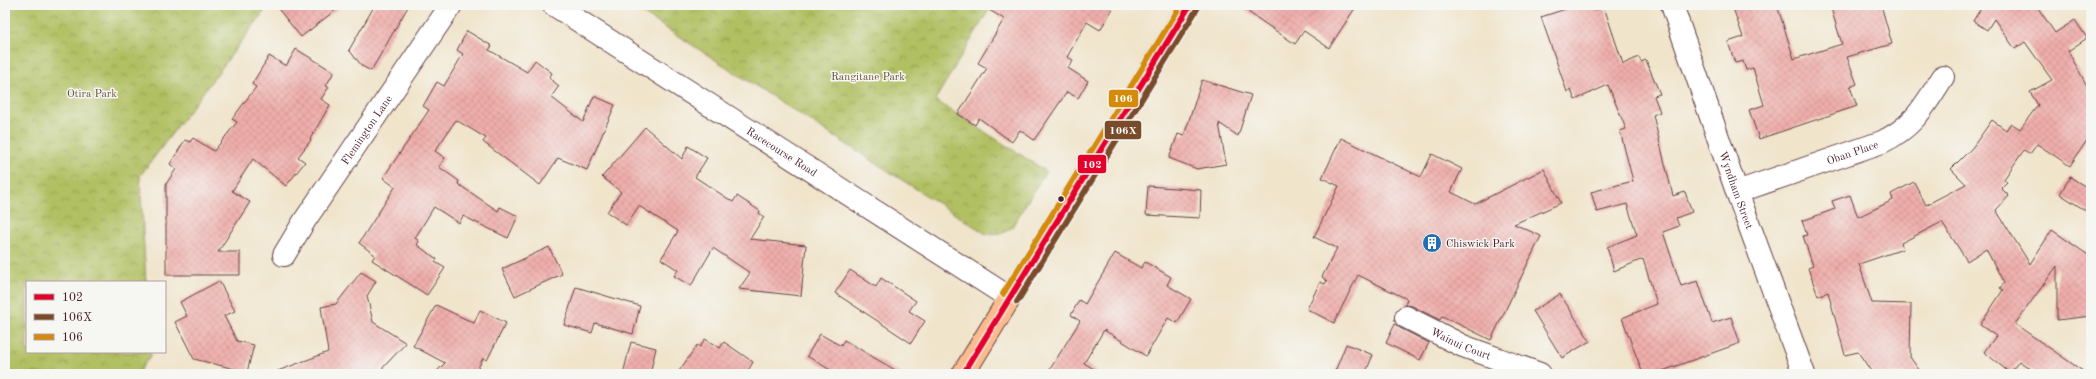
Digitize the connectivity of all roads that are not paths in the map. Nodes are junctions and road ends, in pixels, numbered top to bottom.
1 (451, 5) edge
2 (554, 5) edge
3 (1190, 5) edge
4 (1672, 5) edge
5 (1943, 77) dead end
6 (1737, 192) junction
7 (284, 255) dead end
8 (1010, 298) junction
9 (1406, 317) dead end
10 (1798, 372) edge
11 (963, 374) edge
12 (1540, 374) edge

1 - 7 street, Flemington Lane
2 - 8 street, Racecourse Road
3 - 8 main road
4 - 6 street, Wyndham Street
5 - 6 street, Oban Place
6 - 10 street, Wyndham Street
8 - 11 main road
9 - 12 street, Wainui Court

